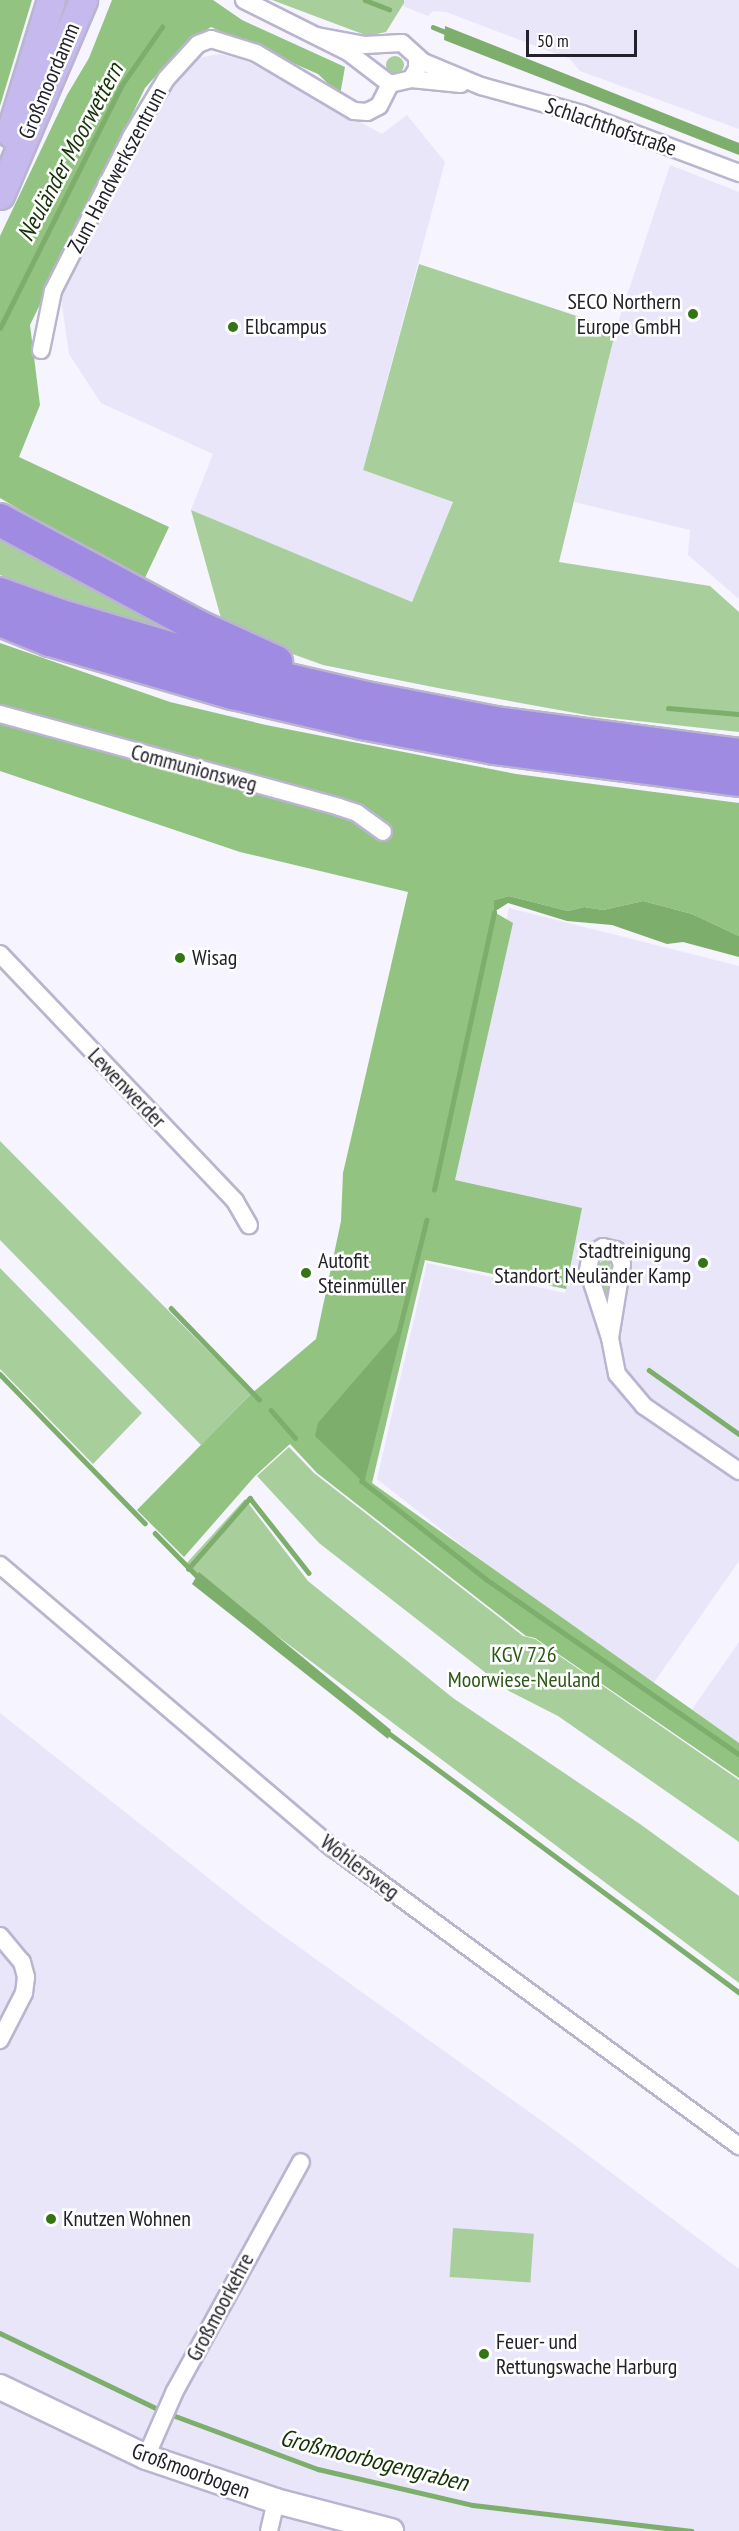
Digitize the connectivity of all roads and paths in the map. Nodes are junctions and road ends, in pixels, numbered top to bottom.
1 (51, 0) edge
2 (83, 0) edge
3 (244, 0) edge
4 (317, 36) junction
5 (387, 44) junction
6 (417, 57) junction
7 (376, 70) junction
8 (411, 79) junction
9 (390, 84) junction
10 (481, 86) junction
11 (0, 156) edge
12 (739, 173) edge
13 (0, 195) edge
14 (41, 350) dead end
15 (0, 520) edge
16 (0, 594) edge
17 (0, 620) edge
18 (366, 698) junction
19 (0, 714) edge
20 (739, 755) edge
21 (739, 780) edge
22 (383, 832) dead end
23 (0, 954) edge
24 (249, 1225) dead end
25 (610, 1338) dead end
26 (739, 1471) edge
27 (0, 1565) edge
28 (0, 1936) edge
29 (0, 2040) edge
30 (739, 2146) edge
31 (301, 2162) dead end
32 (0, 2387) edge
33 (146, 2457) junction
34 (276, 2501) junction
35 (269, 2531) edge
36 (391, 2531) edge

1 - 11 main road, Großmoordamm
2 - 13 main road, Großmoordamm
3 - 4 street, Schlachthofstraße
4 - 5 street, Schlachthofstraße
4 - 7 street, Schlachthofstraße
5 - 6 street, Schlachthofstraße
5 - 7 street
6 - 8 street
6 - 10 street, Schlachthofstraße
7 - 9 street, Schlachthofstraße
8 - 9 street, Schlachthofstraße
8 - 10 street, Schlachthofstraße
9 - 14 street, Zum Handwerkszentrum
10 - 12 street, Schlachthofstraße
15 - 18 highway
16 - 18 highway
17 - 21 highway
18 - 20 highway
19 - 22 street, Communionsweg
23 - 24 street, Lewenwerder
25 - 26 street
27 - 30 street, Wohlersweg
28 - 29 street
31 - 33 street, Großmoorkehre
32 - 33 main road, Großmoorbogen
33 - 34 main road, Großmoorbogen
34 - 35 street
34 - 36 main road, Großmoorbogen

